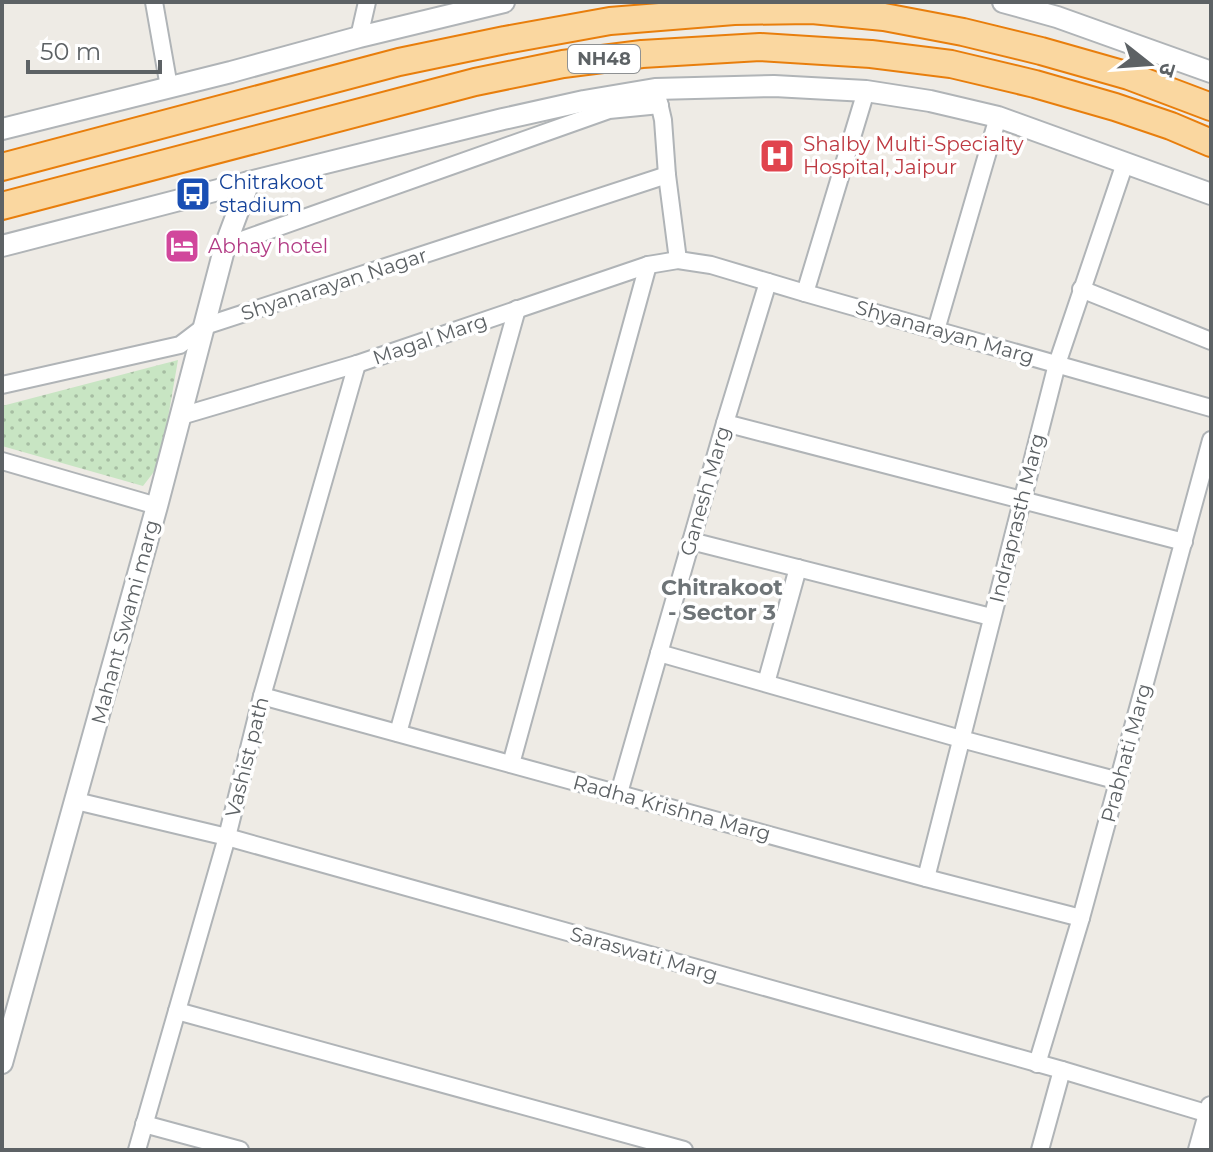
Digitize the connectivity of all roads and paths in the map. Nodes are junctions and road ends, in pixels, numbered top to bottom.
1 (154, 2) edge
2 (367, 2) edge
3 (504, 2) edge
4 (1003, 2) edge
5 (359, 37) junction
6 (1211, 72) edge
7 (169, 87) junction
8 (866, 91) junction
9 (658, 97) junction
10 (1211, 107) edge
11 (998, 117) junction
12 (2, 129) edge
13 (1211, 143) edge
14 (1125, 163) junction
15 (2, 167) edge
16 (667, 175) junction
17 (249, 182) junction
18 (1211, 194) edge
19 (2, 206) edge
20 (2, 246) edge
21 (225, 246) junction
22 (678, 260) junction
23 (648, 265) junction
24 (768, 282) junction
25 (1081, 289) junction
26 (805, 293) junction
27 (517, 309) junction
28 (205, 326) junction
29 (936, 330) junction
30 (1211, 341) edge
31 (357, 364) junction
32 (1057, 364) junction
33 (2, 385) edge
34 (1211, 408) edge
35 (181, 416) junction
36 (725, 423) junction
37 (1211, 440) edge
38 (3, 466) edge
39 (1021, 501) junction
40 (157, 506) junction
41 (691, 541) junction
42 (1184, 542) junction
43 (798, 568) junction
44 (991, 617) junction
45 (659, 653) junction
46 (766, 683) junction
47 (262, 696) junction
48 (398, 733) junction
49 (961, 739) junction
50 (511, 764) junction
51 (1119, 781) junction
52 (619, 793) junction
53 (76, 801) junction
54 (227, 837) junction
55 (926, 878) junction
56 (1081, 918) junction
57 (177, 1011) junction
58 (5, 1038) edge
59 (2, 1063) edge
60 (1037, 1064) junction
61 (1062, 1070) junction
62 (1210, 1110) edge
63 (144, 1124) junction
64 (137, 1150) edge
65 (240, 1150) edge
66 (684, 1150) edge
67 (1040, 1150) edge
68 (1199, 1150) edge

1 - 7 street
2 - 5 street
3 - 5 street
4 - 6 street
5 - 7 street
7 - 12 street
8 - 9 street
8 - 11 street
8 - 26 street
9 - 16 street
9 - 17 street
9 - 21 street
10 - 15 highway, NH48
11 - 14 street
11 - 29 street
13 - 19 highway, NH48
14 - 18 street
14 - 25 street, Indraprasth Marg
16 - 22 street
16 - 28 street, Shyanarayan Nagar
17 - 20 street
17 - 21 street, Mahant Swami marg
21 - 28 street, Mahant Swami marg
22 - 23 street, Magal Marg
22 - 24 street, Shyanarayan Marg
23 - 27 street, Magal Marg
23 - 50 street
24 - 26 street, Shyanarayan Marg
24 - 36 street, Ganesh Marg
25 - 30 street
25 - 32 street, Indraprasth Marg
26 - 29 street, Shyanarayan Marg
27 - 31 street, Magal Marg
27 - 48 street
28 - 33 street, Shyanarayan Nagar
28 - 35 street, Mahant Swami marg
29 - 32 street, Shyanarayan Marg
31 - 35 street, Magal Marg
31 - 47 street, Vashist path
32 - 34 street, Shyanarayan Marg
32 - 39 street, Indraprasth Marg
35 - 40 street, Mahant Swami marg
36 - 39 street
36 - 41 street, Ganesh Marg
37 - 42 street, Prabhati Marg
38 - 40 street
39 - 42 street
39 - 44 street, Indraprasth Marg
40 - 53 street, Mahant Swami marg
41 - 43 street
41 - 45 street, Ganesh Marg
42 - 51 street, Prabhati Marg
43 - 44 street
43 - 46 street
44 - 49 street, Indraprasth Marg
45 - 46 street
45 - 52 street, Ganesh Marg
46 - 49 street
47 - 48 street, Radha Krishna Marg
47 - 54 street, Vashist path
48 - 50 street, Radha Krishna Marg
49 - 51 street
49 - 55 street, Indraprasth Marg
50 - 52 street, Radha Krishna Marg
51 - 56 street, Prabhati Marg
52 - 55 street, Radha Krishna Marg
53 - 54 street, Saraswati Marg
53 - 58 street, Mahant Swami marg
54 - 57 street, Vashist path
54 - 60 street, Saraswati Marg
55 - 56 street, Radha Krishna Marg
56 - 60 street, Prabhati Marg
57 - 63 street, Vashist path
57 - 66 street
58 - 59 street, Mahant Swami marg
60 - 61 street, Saraswati Marg
61 - 62 street, Saraswati Marg
61 - 67 street
62 - 68 street
63 - 64 street, Vashist path
63 - 65 street

